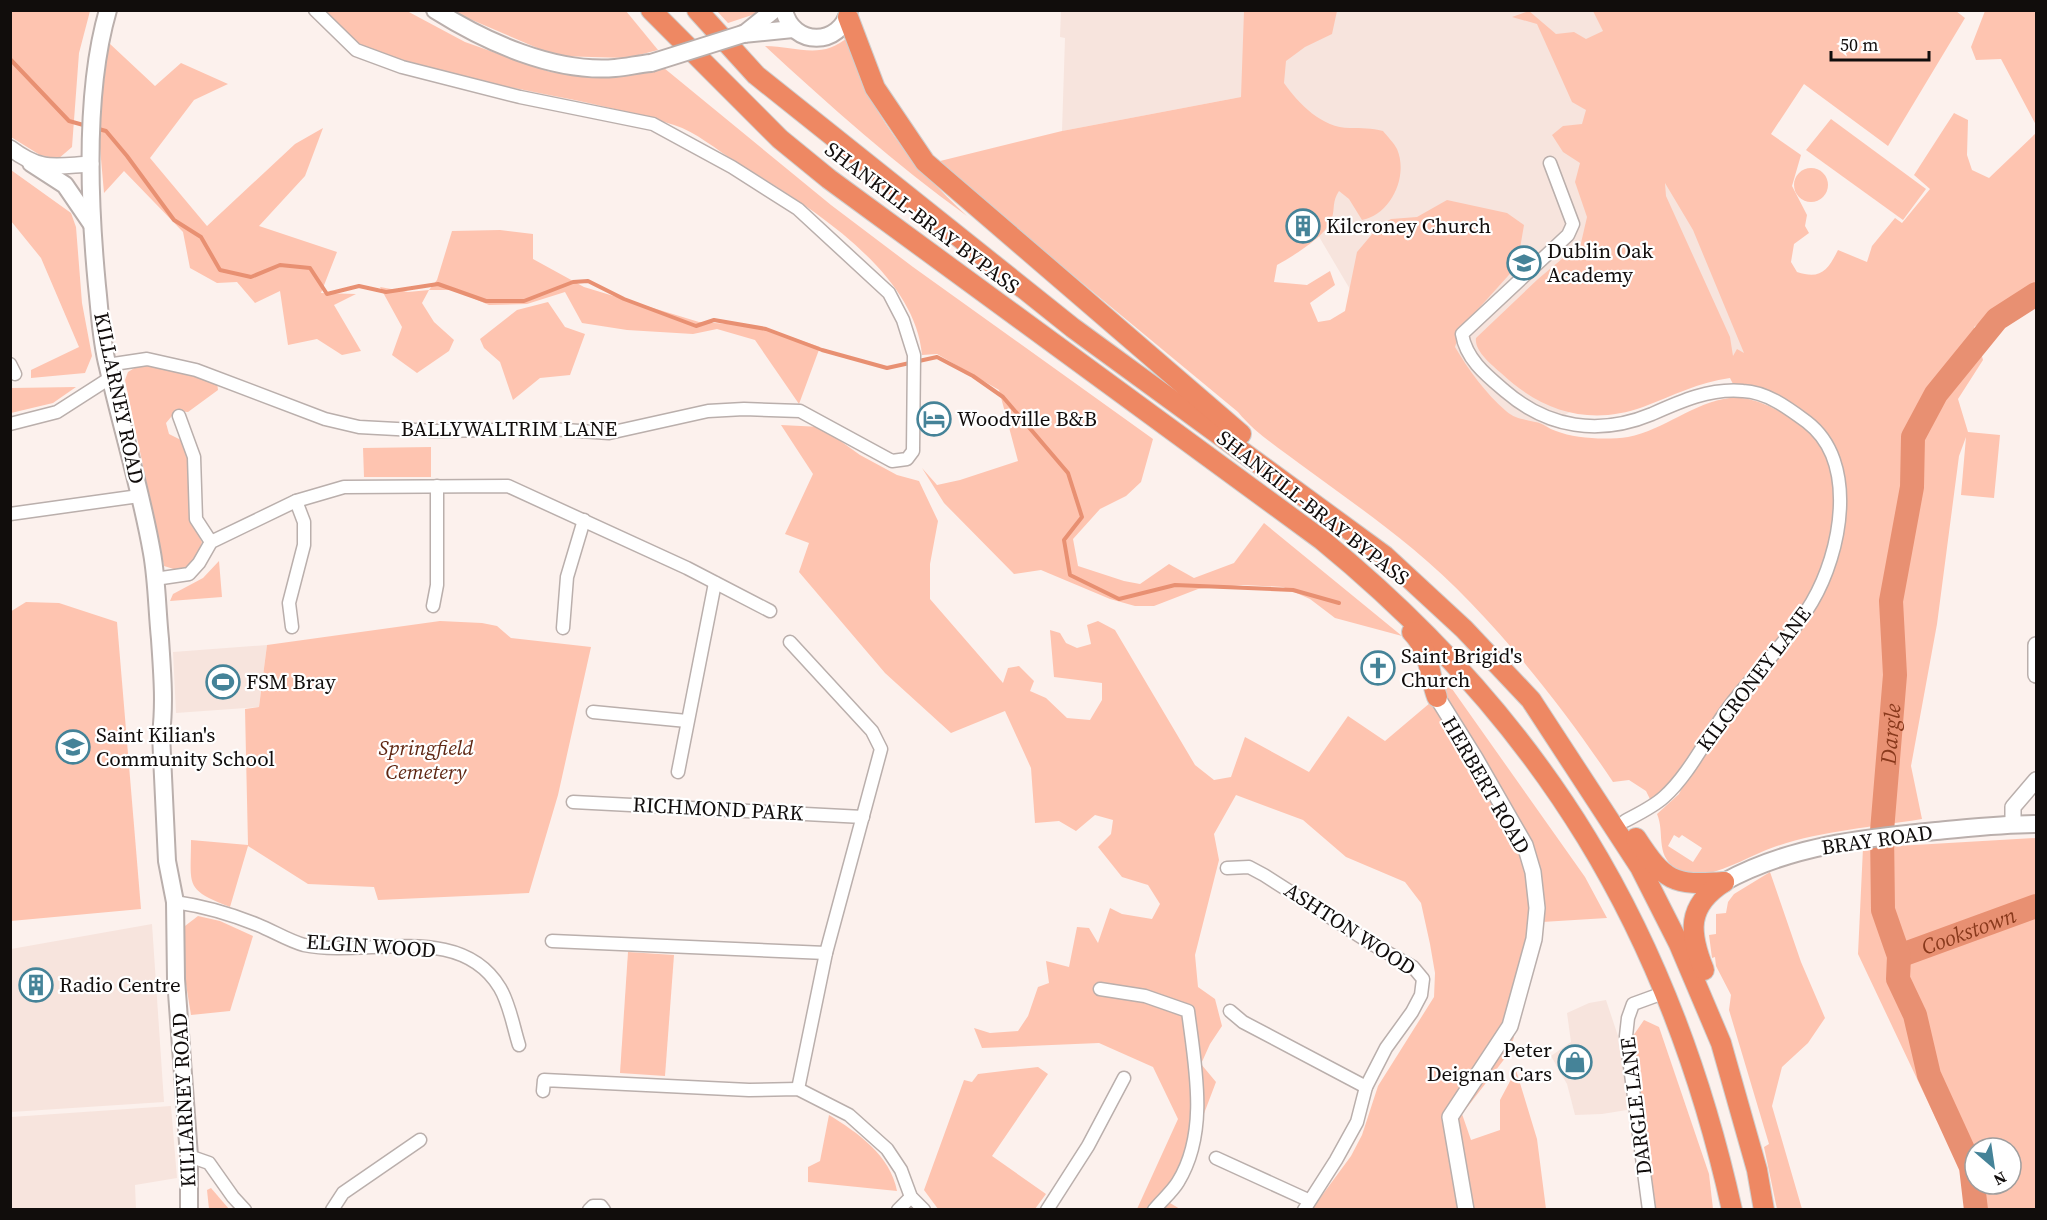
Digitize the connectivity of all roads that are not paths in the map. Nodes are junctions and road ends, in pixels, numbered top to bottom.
1 (108, 10) edge
2 (315, 10) edge
3 (435, 10) edge
4 (651, 10) edge
5 (697, 10) edge
6 (774, 10) edge
7 (784, 10) edge
8 (849, 14) edge
9 (793, 29) junction
10 (743, 34) junction
11 (10, 148) edge
12 (92, 156) junction
13 (31, 163) junction
14 (1550, 163) dead end
15 (93, 227) junction
16 (963, 279) junction
17 (109, 371) junction
18 (179, 416) dead end
19 (10, 424) edge
20 (437, 486) junction
21 (139, 496) junction
22 (296, 501) junction
23 (10, 514) edge
24 (584, 520) junction
25 (211, 542) junction
26 (1385, 556) junction
27 (155, 579) junction
28 (715, 583) junction
29 (433, 606) dead end
30 (770, 611) dead end
31 (292, 627) dead end
32 (563, 628) dead end
33 (790, 642) dead end
34 (2037, 645) edge
35 (2037, 675) edge
36 (1437, 697) junction
37 (1530, 700) junction
38 (592, 712) dead end
39 (687, 721) junction
40 (678, 772) dead end
41 (2037, 780) edge
42 (573, 802) dead end
43 (863, 817) junction
44 (1625, 821) junction
45 (2013, 824) junction
46 (2037, 824) edge
47 (1227, 868) dead end
48 (1724, 882) junction
49 (1618, 891) junction
50 (175, 902) junction
51 (552, 941) dead end
52 (826, 953) junction
53 (1100, 989) dead end
54 (1666, 992) junction
55 (1230, 1011) dead end
56 (1721, 1043) junction
57 (519, 1044) dead end
58 (1124, 1078) dead end
59 (1366, 1087) junction
60 (798, 1089) junction
61 (543, 1091) dead end
62 (420, 1140) dead end
63 (189, 1156) junction
64 (1216, 1158) dead end
65 (911, 1197) junction
66 (1306, 1205) edge
67 (189, 1209) edge
68 (245, 1209) edge
69 (332, 1209) edge
70 (589, 1209) edge
71 (604, 1209) edge
72 (898, 1209) edge
73 (924, 1209) edge
74 (1047, 1209) edge
75 (1154, 1209) edge
76 (1466, 1209) edge
77 (1649, 1209) edge
78 (1732, 1209) edge
79 (1764, 1209) edge

1 - 12 main road, KILLARNEY ROAD
2 - 17 street, BALLYWALTRIM LANE
3 - 10 main road, bridge
4 - 16 highway, SHANKILL-BRAY BYPASS
5 - 26 highway, SHANKILL-BRAY BYPASS
6 - 10 main road
7 - 9 main road
8 - 9 main road
8 - 26 highway
9 - 10 main road
11 - 13 street
12 - 13 street
12 - 15 main road, KILLARNEY ROAD
13 - 15 main road
14 - 44 street, KILCRONEY LANE
15 - 17 main road, KILLARNEY ROAD
16 - 36 highway
16 - 49 highway, SHANKILL-BRAY BYPASS
17 - 19 street
17 - 21 main road, KILLARNEY ROAD
18 - 25 street
20 - 22 street
20 - 24 street
20 - 29 street
21 - 23 street
21 - 27 main road, KILLARNEY ROAD
22 - 25 street
22 - 31 street
24 - 28 street
24 - 32 street
25 - 27 street
26 - 37 highway, SHANKILL-BRAY BYPASS
27 - 50 main road, KILLARNEY ROAD
28 - 30 street
28 - 39 street
33 - 43 street
34 - 35 street
36 - 49 highway
36 - 76 street, HERBERT ROAD
37 - 44 highway
37 - 56 highway, SHANKILL-BRAY BYPASS
38 - 39 street
39 - 40 street
41 - 45 street
42 - 43 street, RICHMOND PARK
43 - 52 street
44 - 48 highway
45 - 46 main road, BRAY ROAD
45 - 48 main road, BRAY ROAD
47 - 59 street, ASHTON WOOD
48 - 56 highway
49 - 54 highway, SHANKILL-BRAY BYPASS
50 - 57 street, ELGIN WOOD
50 - 63 main road, KILLARNEY ROAD
51 - 52 street
52 - 60 street
53 - 75 street
54 - 77 street, DARGLE LANE
54 - 78 highway, SHANKILL-BRAY BYPASS
55 - 59 street
56 - 79 highway, SHANKILL-BRAY BYPASS
58 - 74 street
59 - 66 street, ASHTON WOOD
60 - 61 street
60 - 65 street
62 - 69 street
63 - 67 main road, KILLARNEY ROAD
63 - 68 street
64 - 66 street, ASHTON WOOD
65 - 72 street
65 - 73 street
70 - 71 street

